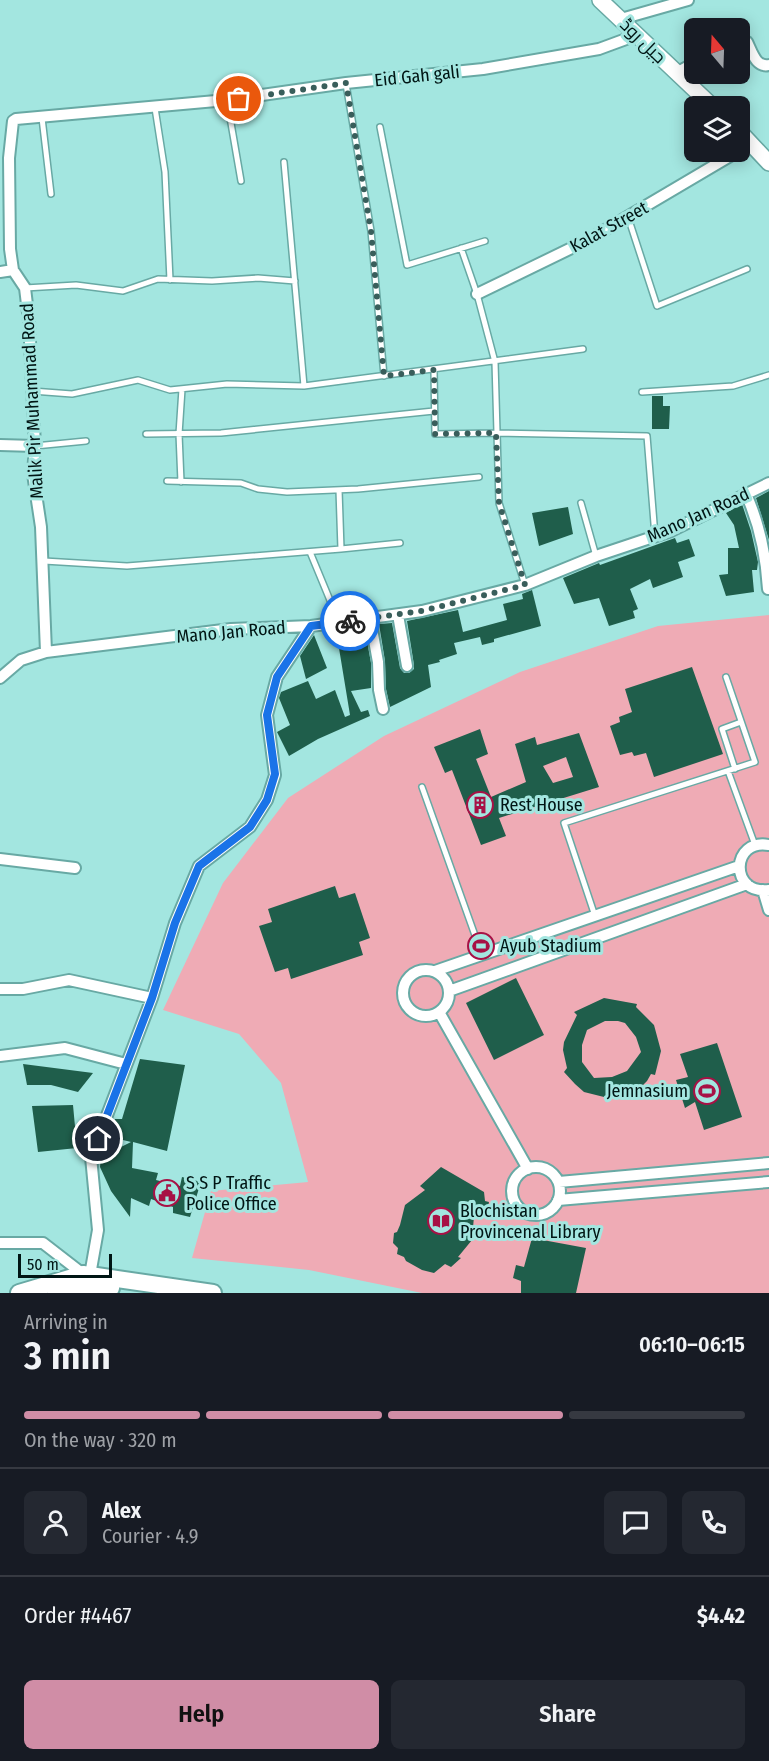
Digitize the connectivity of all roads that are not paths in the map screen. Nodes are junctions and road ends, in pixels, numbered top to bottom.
1 (600, 0) edge
2 (688, 0) edge
3 (621, 19) junction
4 (637, 35) junction
5 (750, 48) edge
6 (769, 65) edge
7 (684, 69) edge
8 (676, 73) junction
9 (346, 83) junction
10 (701, 96) edge
11 (227, 100) junction
12 (155, 108) junction
13 (42, 118) junction
14 (16, 119) joint
15 (380, 127) dead end
16 (750, 150) edge
17 (5, 158) edge
18 (284, 162) dead end
19 (714, 162) edge
20 (769, 163) edge
21 (241, 181) dead end
22 (51, 194) dead end
23 (628, 217) junction
24 (485, 241) dead end
25 (461, 248) junction
26 (747, 269) dead end
27 (13, 270) junction
28 (0, 272) edge
29 (170, 280) junction
30 (295, 281) junction
31 (25, 288) junction
32 (477, 294) junction
33 (583, 349) dead end
34 (495, 362) junction
35 (434, 370) junction
36 (769, 375) edge
37 (384, 376) junction
38 (304, 386) junction
39 (182, 388) junction
40 (32, 391) junction
41 (642, 392) dead end
42 (434, 411) junction
43 (496, 433) junction
44 (146, 434) dead end
45 (179, 434) junction
46 (86, 441) dead end
47 (0, 446) edge
48 (35, 446) junction
49 (479, 477) dead end
50 (167, 481) dead end
51 (181, 482) junction
52 (769, 483) edge
53 (339, 490) junction
54 (746, 494) junction
55 (581, 503) dead end
56 (655, 536) junction
57 (400, 543) dead end
58 (341, 549) junction
59 (310, 552) junction
60 (596, 556) junction
61 (44, 561) junction
62 (525, 585) junction
63 (768, 589) edge
64 (398, 615) junction
65 (370, 618) junction
66 (339, 622) junction
67 (311, 626) junction
68 (46, 652) junction
69 (407, 666) dead end
70 (726, 677) dead end
71 (0, 678) edge
72 (382, 709) dead end
73 (741, 722) junction
74 (731, 770) junction
75 (422, 787) dead end
76 (755, 845) junction
77 (769, 845) edge
78 (0, 859) edge
79 (739, 866) junction
80 (75, 868) dead end
81 (747, 884) junction
82 (766, 890) edge
83 (769, 910) edge
84 (595, 916) junction
85 (482, 955) junction
86 (435, 971) junction
87 (0, 989) edge
88 (449, 991) junction
89 (152, 998) junction
90 (439, 1012) junction
91 (0, 1056) edge
92 (126, 1064) junction
93 (769, 1163) edge
94 (528, 1169) junction
95 (559, 1182) junction
96 (769, 1182) edge
97 (558, 1200) junction
98 (0, 1243) edge
99 (86, 1274) junction
100 (19, 1293) edge
101 (56, 1293) edge
102 (138, 1293) edge
103 (213, 1293) edge

1 - 3 main road, جیل روڈ
2 - 3 street
3 - 4 main road, جیل روڈ
4 - 8 main road, جیل روڈ
4 - 9 street, Eid Gah gali
5 - 6 street
7 - 8 street
8 - 10 main road, جیل روڈ
9 - 11 street, Eid Gah gali
9 - 37 lane
11 - 12 street, Eid Gah gali
11 - 21 lane
12 - 13 street, Eid Gah gali
12 - 29 lane
13 - 14 street, Eid Gah gali
13 - 22 lane
14 - 17 street, Malik Pir Muhammad Road
15 - 25 lane
16 - 20 main road
17 - 27 street, Malik Pir Muhammad Road
18 - 30 lane
19 - 23 street, Kalat Street
23 - 26 lane
23 - 32 street, Kalat Street
24 - 25 lane
25 - 32 lane
27 - 28 street
27 - 31 street, Malik Pir Muhammad Road
29 - 30 lane
29 - 31 lane
30 - 38 lane
31 - 40 street, Malik Pir Muhammad Road
32 - 34 lane
33 - 34 lane
34 - 35 lane
34 - 43 lane
35 - 37 lane
35 - 42 lane
36 - 41 lane
37 - 38 lane
38 - 39 lane
39 - 40 lane
39 - 45 lane
40 - 48 street, Malik Pir Muhammad Road
42 - 43 lane
42 - 45 lane
43 - 56 lane
43 - 62 lane
44 - 45 lane
45 - 51 lane
46 - 48 lane
47 - 48 street
48 - 61 street, Malik Pir Muhammad Road
49 - 53 lane
50 - 51 lane
51 - 53 lane
52 - 54 street, Mano Jan Road
53 - 58 lane
54 - 56 street, Mano Jan Road
54 - 63 street
55 - 60 lane
56 - 60 street, Mano Jan Road
57 - 58 lane
58 - 59 lane
59 - 61 lane
59 - 66 lane
60 - 62 street, Mano Jan Road
61 - 68 street, Malik Pir Muhammad Road
62 - 64 street, Mano Jan Road
64 - 65 street, Mano Jan Road
64 - 69 street
65 - 66 street, Mano Jan Road
65 - 72 street
66 - 67 street, Mano Jan Road
67 - 68 street, Mano Jan Road
67 - 89 street
68 - 71 street, Mano Jan Road
70 - 73 lane
73 - 74 lane
73 - 74 lane
74 - 76 lane
74 - 84 lane
75 - 85 lane
76 - 77 street
76 - 79 street
78 - 80 street
79 - 81 street
79 - 84 street
81 - 82 street
81 - 88 street
82 - 83 street
84 - 85 street
85 - 86 street
86 - 88 street
86 - 90 street
87 - 89 street
88 - 90 street
89 - 92 street
90 - 94 street
91 - 92 street
92 - 99 street
93 - 95 street
94 - 95 street
94 - 97 street
95 - 97 street
96 - 97 street
98 - 99 street
99 - 100 main road
99 - 103 main road
101 - 102 main road

